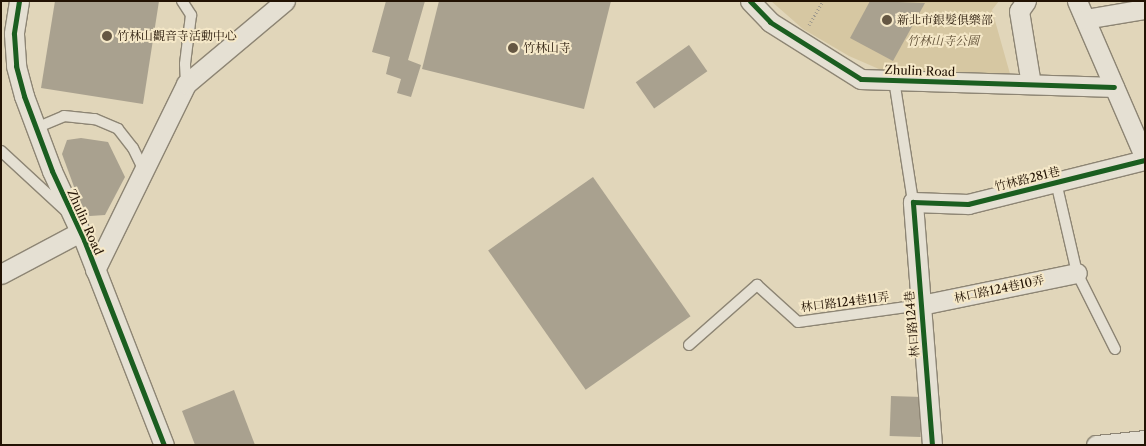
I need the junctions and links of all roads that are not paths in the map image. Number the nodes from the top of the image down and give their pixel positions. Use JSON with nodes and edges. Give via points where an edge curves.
{"nodes":[{"id":1,"x":19,"y":1,"type":"edge"},
{"id":2,"x":182,"y":1,"type":"edge"},
{"id":3,"x":285,"y":1,"type":"edge"},
{"id":4,"x":750,"y":1,"type":"edge"},
{"id":5,"x":1026,"y":1,"type":"edge"},
{"id":6,"x":1077,"y":1,"type":"edge"},
{"id":7,"x":1145,"y":9,"type":"edge"},
{"id":8,"x":1085,"y":19,"type":"junction"},
{"id":9,"x":894,"y":80,"type":"junction"},
{"id":10,"x":186,"y":84,"type":"junction"},
{"id":11,"x":1032,"y":84,"type":"junction"},
{"id":12,"x":1114,"y":87,"type":"junction"},
{"id":13,"x":36,"y":128,"type":"junction"},
{"id":14,"x":1140,"y":133,"type":"edge"},
{"id":15,"x":1,"y":151,"type":"edge"},
{"id":16,"x":1145,"y":159,"type":"edge"},
{"id":17,"x":144,"y":172,"type":"junction"},
{"id":18,"x":1056,"y":182,"type":"junction"},
{"id":19,"x":913,"y":202,"type":"junction"},
{"id":20,"x":77,"y":225,"type":"junction"},
{"id":21,"x":95,"y":270,"type":"junction"},
{"id":22,"x":1077,"y":273,"type":"junction"},
{"id":23,"x":1,"y":274,"type":"edge"},
{"id":24,"x":921,"y":305,"type":"junction"},
{"id":25,"x":689,"y":346,"type":"dead end"},
{"id":26,"x":1115,"y":349,"type":"dead end"},
{"id":27,"x":1145,"y":440,"type":"edge"},
{"id":28,"x":164,"y":445,"type":"edge"},
{"id":29,"x":932,"y":445,"type":"edge"},
{"id":30,"x":1096,"y":445,"type":"edge"}],
"edges":[{"from":1,"to":13,"type":"street","name":"Zhulin Road","via":[[14,34],[16,66]]},
{"from":2,"to":10,"type":"lane","via":[[191,15]]},
{"from":3,"to":10,"type":"street","name":"Zhulin Road"},
{"from":4,"to":9,"type":"street","name":"Zhulin Road","via":[[770,22],[860,78]]},
{"from":5,"to":11,"type":"street","via":[[1019,10]]},
{"from":6,"to":8,"type":"street"},
{"from":7,"to":8,"type":"street"},
{"from":8,"to":12,"type":"street"},
{"from":9,"to":11,"type":"street","name":"Zhulin Road"},
{"from":9,"to":19,"type":"lane"},
{"from":10,"to":17,"type":"street","name":"Zhulin Road"},
{"from":11,"to":12,"type":"street","name":"Zhulin Road"},
{"from":12,"to":14,"type":"street"},
{"from":13,"to":17,"type":"lane","via":[[64,116],[95,119],[118,129],[133,148]]},
{"from":13,"to":20,"type":"street","name":"Zhulin Road"},
{"from":14,"to":16,"type":"street"},
{"from":15,"to":20,"type":"lane"},
{"from":16,"to":18,"type":"street","name":"竹林路281巷"},
{"from":17,"to":21,"type":"street","name":"Zhulin Road"},
{"from":18,"to":19,"type":"street","name":"竹林路281巷","via":[[968,204]]},
{"from":18,"to":22,"type":"lane"},
{"from":19,"to":24,"type":"street","name":"林口路124巷"},
{"from":20,"to":21,"type":"street","name":"Zhulin Road"},
{"from":20,"to":23,"type":"street"},
{"from":21,"to":28,"type":"street","name":"Zhulin Road"},
{"from":22,"to":24,"type":"street","name":"林口路124巷10弄"},
{"from":22,"to":26,"type":"lane"},
{"from":24,"to":25,"type":"lane","name":"林口路124巷11弄","via":[[798,322],[757,285]]},
{"from":24,"to":29,"type":"street","name":"林口路124巷"},
{"from":27,"to":30,"type":"street"}]}
